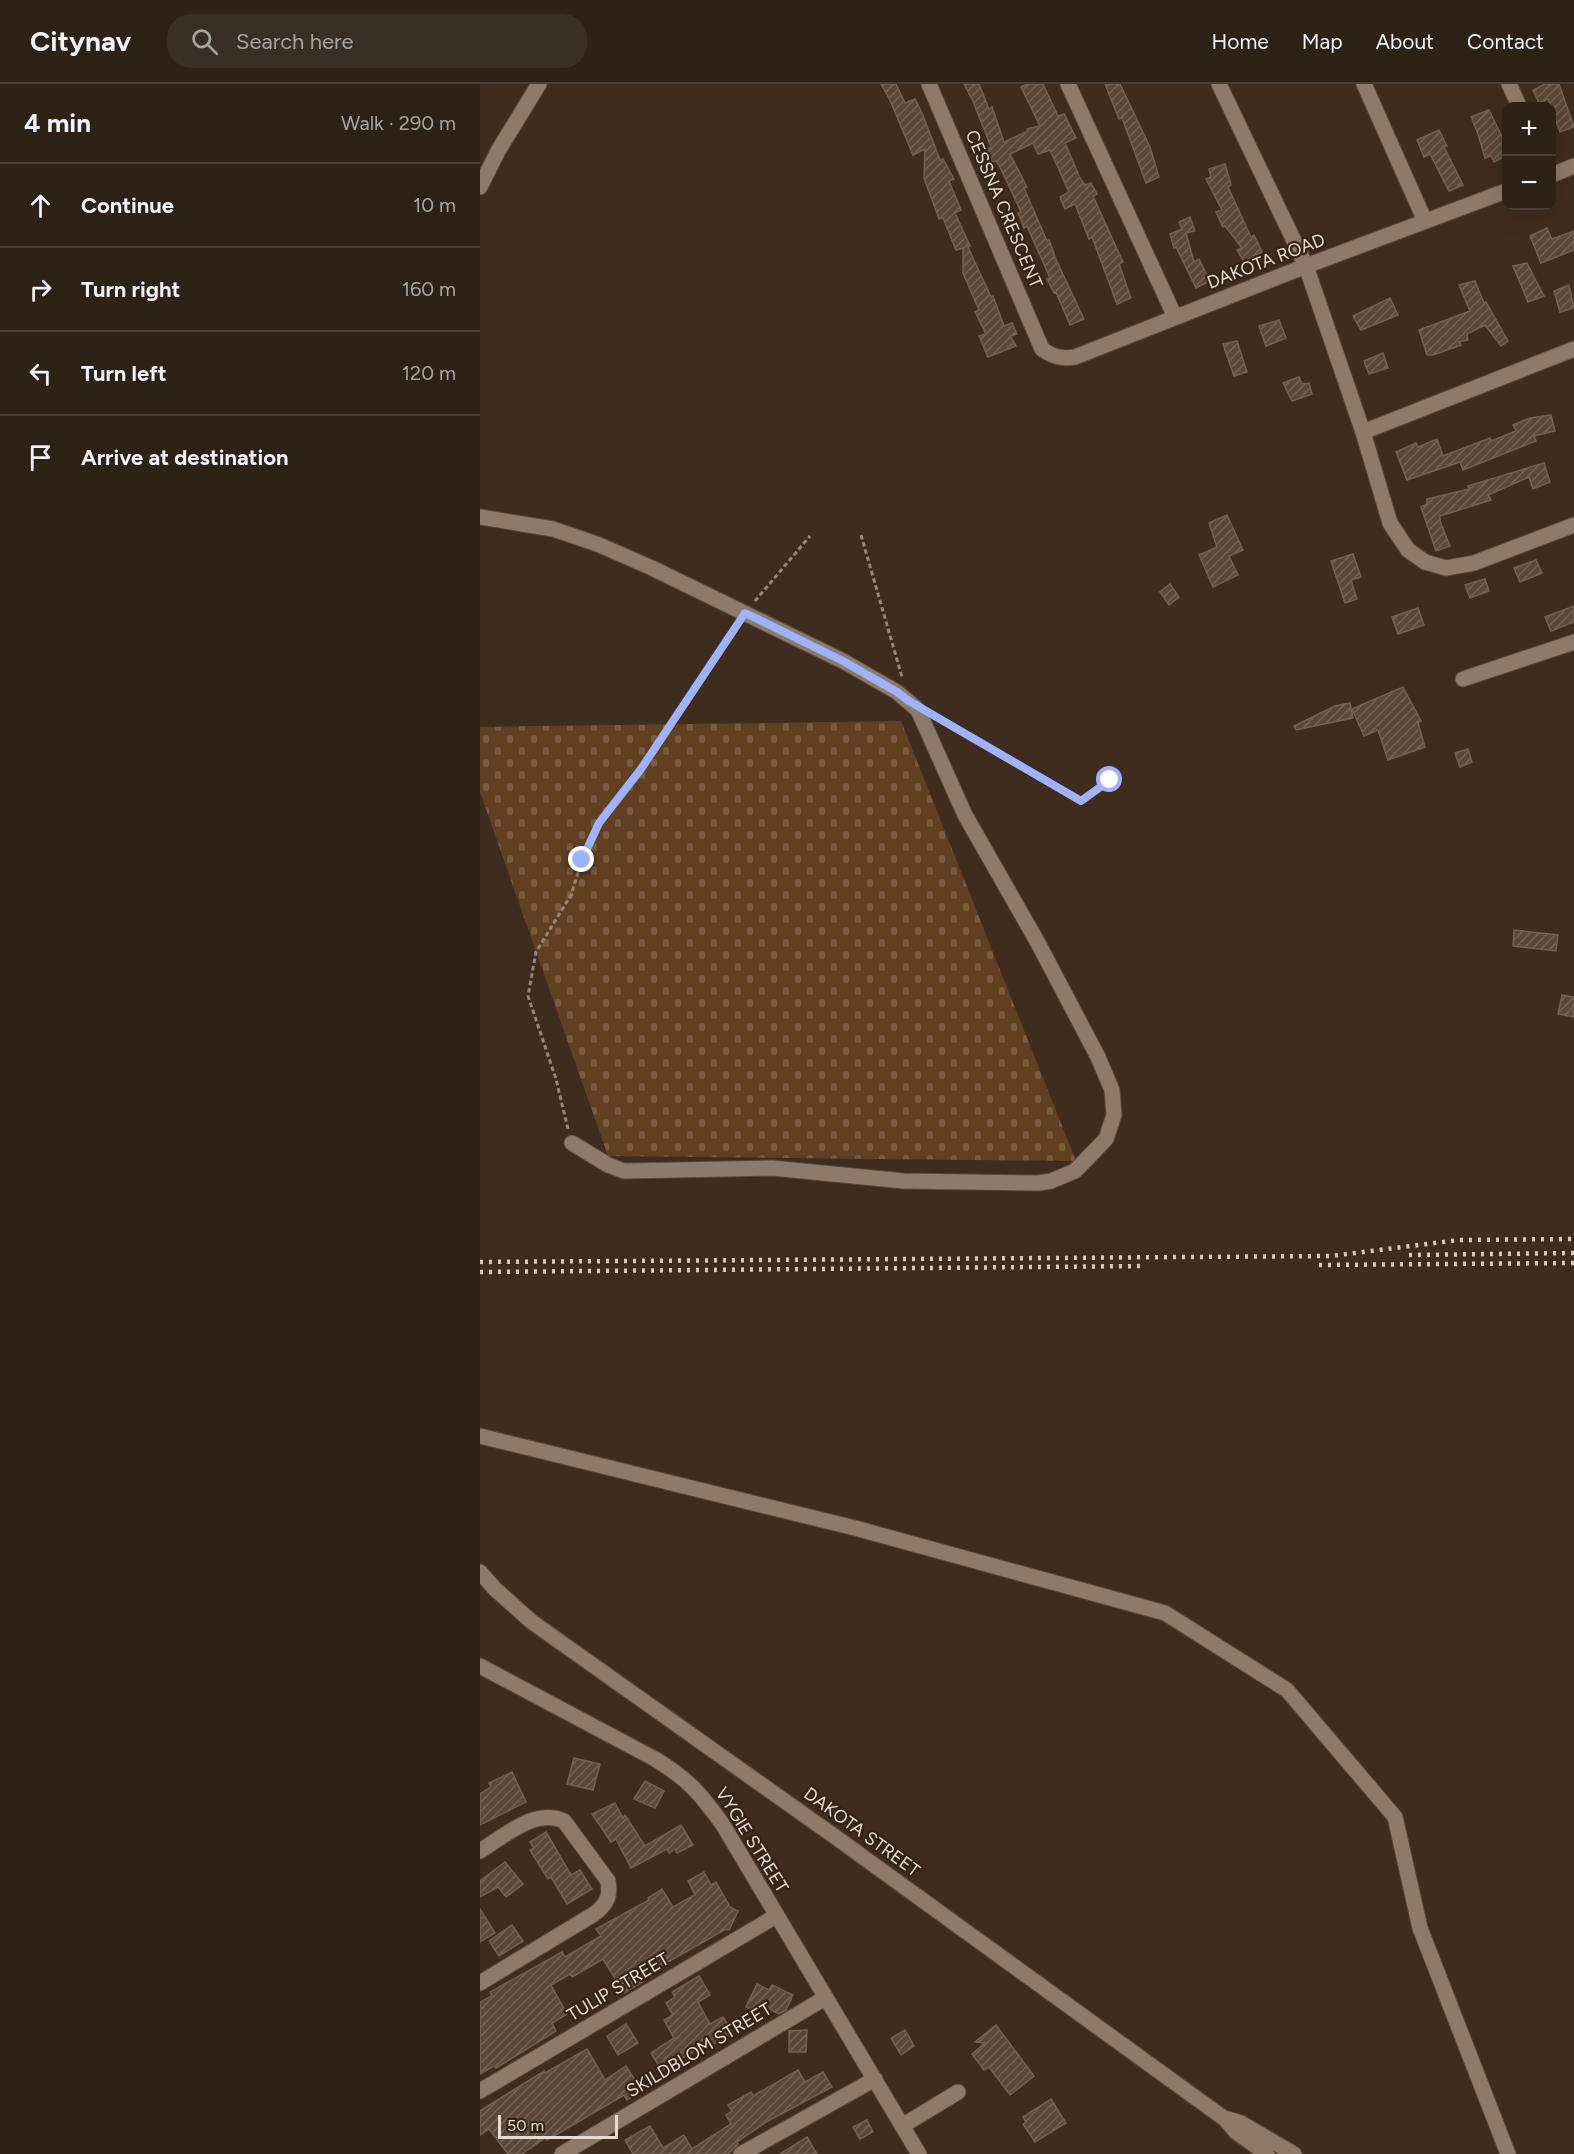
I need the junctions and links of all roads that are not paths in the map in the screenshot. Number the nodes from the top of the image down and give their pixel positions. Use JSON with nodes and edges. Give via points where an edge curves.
{"nodes":[{"id":1,"x":539,"y":84,"type":"edge"},
{"id":2,"x":929,"y":84,"type":"edge"},
{"id":3,"x":1068,"y":84,"type":"edge"},
{"id":4,"x":1219,"y":84,"type":"edge"},
{"id":5,"x":1364,"y":84,"type":"edge"},
{"id":6,"x":1509,"y":84,"type":"edge"},
{"id":7,"x":1517,"y":102,"type":"edge"},
{"id":8,"x":1574,"y":166,"type":"edge"},
{"id":9,"x":1556,"y":172,"type":"edge"},
{"id":10,"x":480,"y":187,"type":"edge"},
{"id":11,"x":1502,"y":192,"type":"edge"},
{"id":12,"x":1425,"y":221,"type":"junction"},
{"id":13,"x":1306,"y":266,"type":"junction"},
{"id":14,"x":1175,"y":317,"type":"junction"},
{"id":15,"x":1042,"y":349,"type":"joint"},
{"id":16,"x":1574,"y":349,"type":"edge"},
{"id":17,"x":1363,"y":432,"type":"junction"},
{"id":18,"x":480,"y":517,"type":"edge"},
{"id":19,"x":1574,"y":525,"type":"edge"},
{"id":20,"x":1574,"y":642,"type":"edge"},
{"id":21,"x":1463,"y":679,"type":"dead end"},
{"id":22,"x":572,"y":1143,"type":"road end"},
{"id":23,"x":480,"y":1436,"type":"edge"},
{"id":24,"x":480,"y":1572,"type":"edge"},
{"id":25,"x":480,"y":1666,"type":"edge"},
{"id":26,"x":480,"y":1851,"type":"edge"},
{"id":27,"x":776,"y":1916,"type":"junction"},
{"id":28,"x":480,"y":1983,"type":"edge"},
{"id":29,"x":825,"y":1998,"type":"junction"},
{"id":30,"x":875,"y":2079,"type":"junction"},
{"id":31,"x":480,"y":2091,"type":"edge"},
{"id":32,"x":958,"y":2092,"type":"dead end"},
{"id":33,"x":1226,"y":2119,"type":"junction"},
{"id":34,"x":902,"y":2126,"type":"junction"},
{"id":35,"x":562,"y":2154,"type":"edge"},
{"id":36,"x":741,"y":2154,"type":"edge"},
{"id":37,"x":919,"y":2154,"type":"edge"},
{"id":38,"x":1267,"y":2154,"type":"edge"},
{"id":39,"x":1294,"y":2154,"type":"edge"},
{"id":40,"x":1508,"y":2154,"type":"edge"}],
"edges":[{"from":1,"to":10,"type":"street"},
{"from":2,"to":15,"type":"street","name":"CESSNA CRESCENT"},
{"from":3,"to":14,"type":"street"},
{"from":4,"to":13,"type":"street"},
{"from":5,"to":12,"type":"street"},
{"from":6,"to":7,"type":"street"},
{"from":8,"to":9,"type":"street"},
{"from":11,"to":12,"type":"street","name":"DAKOTA ROAD"},
{"from":12,"to":13,"type":"street","name":"DAKOTA ROAD"},
{"from":13,"to":14,"type":"street","name":"DAKOTA ROAD"},
{"from":13,"to":17,"type":"street"},
{"from":14,"to":15,"type":"street","name":"DAKOTA ROAD","via":[[1075,357],[1055,357]]},
{"from":16,"to":17,"type":"street"},
{"from":17,"to":19,"type":"street","via":[[1390,523],[1408,550],[1425,562],[1446,568],[1474,563]]},
{"from":18,"to":22,"type":"street","via":[[553,529],[597,544],[843,661],[909,701],[924,721],[965,815],[1038,943],[1098,1057],[1114,1096],[1114,1115],[1106,1139],[1065,1176],[1039,1183],[904,1180],[772,1168],[624,1170]]},
{"from":20,"to":21,"type":"street"},
{"from":23,"to":40,"type":"street","via":[[855,1528],[1165,1613],[1287,1690],[1395,1817],[1420,1928]]},
{"from":24,"to":33,"type":"street","name":"DAKOTA STREET","via":[[532,1623]]},
{"from":25,"to":27,"type":"street","name":"VYGIE STREET","via":[[655,1759],[690,1782],[723,1825]]},
{"from":26,"to":28,"type":"street","via":[[536,1819],[557,1817],[608,1881],[610,1892],[603,1907],[594,1914]]},
{"from":27,"to":29,"type":"street","name":"VYGIE STREET"},
{"from":27,"to":31,"type":"street","name":"TULIP STREET"},
{"from":29,"to":30,"type":"street","name":"VYGIE STREET"},
{"from":29,"to":35,"type":"street","name":"SKILDBLOM STREET"},
{"from":30,"to":34,"type":"street","name":"VYGIE STREET"},
{"from":30,"to":36,"type":"street"},
{"from":32,"to":34,"type":"street"},
{"from":33,"to":38,"type":"street","name":"DAKOTA STREET","via":[[1236,2132]]},
{"from":33,"to":39,"type":"street","name":"DAKOTA STREET","via":[[1241,2123]]},
{"from":34,"to":37,"type":"street","name":"VYGIE STREET"}]}
